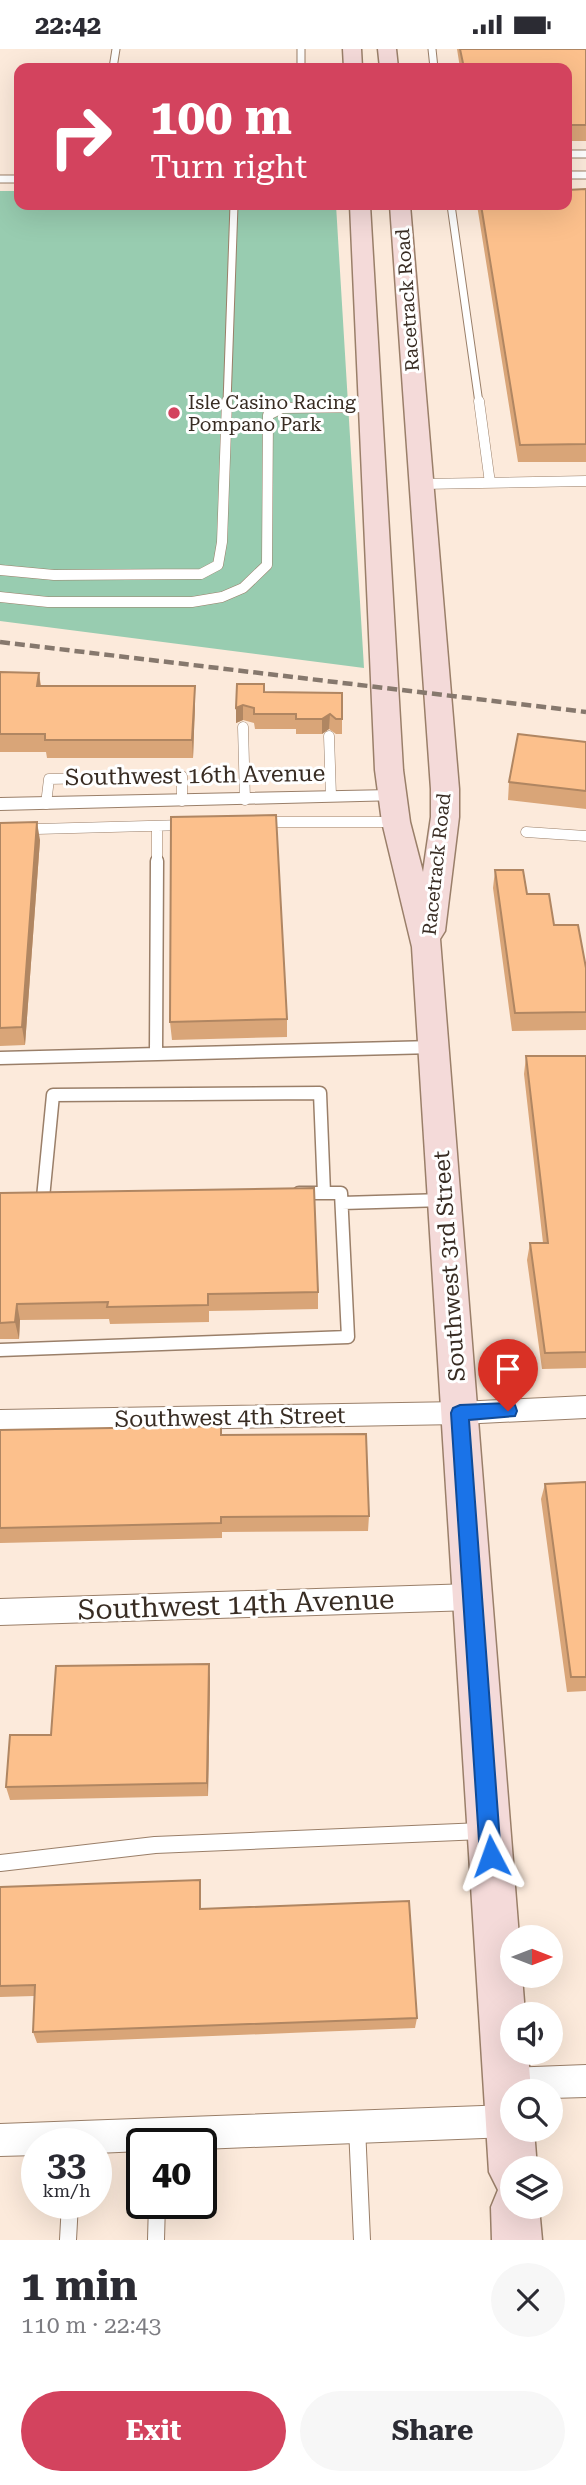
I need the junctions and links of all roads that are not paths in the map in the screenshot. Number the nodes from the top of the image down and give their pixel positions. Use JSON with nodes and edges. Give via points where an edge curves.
{"nodes":[{"id":1,"x":234,"y":210,"type":"edge"},
{"id":2,"x":360,"y":210,"type":"edge"},
{"id":3,"x":400,"y":210,"type":"edge"},
{"id":4,"x":452,"y":210,"type":"edge"},
{"id":5,"x":370,"y":407,"type":"junction"},
{"id":6,"x":419,"y":449,"type":"junction"},
{"id":7,"x":586,"y":481,"type":"edge"},
{"id":8,"x":489,"y":483,"type":"junction"},
{"id":9,"x":422,"y":484,"type":"junction"},
{"id":10,"x":0,"y":569,"type":"edge"},
{"id":11,"x":0,"y":597,"type":"edge"},
{"id":12,"x":243,"y":727,"type":"dead end"},
{"id":13,"x":329,"y":736,"type":"dead end"},
{"id":14,"x":331,"y":796,"type":"junction"},
{"id":15,"x":392,"y":796,"type":"junction"},
{"id":16,"x":245,"y":800,"type":"junction"},
{"id":17,"x":0,"y":804,"type":"edge"},
{"id":18,"x":396,"y":822,"type":"junction"},
{"id":19,"x":248,"y":823,"type":"edge"},
{"id":20,"x":196,"y":825,"type":"edge"},
{"id":21,"x":157,"y":826,"type":"junction"},
{"id":22,"x":0,"y":830,"type":"edge"},
{"id":23,"x":526,"y":832,"type":"dead end"},
{"id":24,"x":586,"y":836,"type":"edge"},
{"id":25,"x":428,"y":947,"type":"junction"},
{"id":26,"x":434,"y":1047,"type":"junction"},
{"id":27,"x":156,"y":1053,"type":"junction"},
{"id":28,"x":0,"y":1058,"type":"edge"},
{"id":29,"x":324,"y":1193,"type":"junction"},
{"id":30,"x":284,"y":1194,"type":"edge"},
{"id":31,"x":44,"y":1198,"type":"edge"},
{"id":32,"x":445,"y":1200,"type":"junction"},
{"id":33,"x":342,"y":1203,"type":"junction"},
{"id":34,"x":0,"y":1350,"type":"edge"},
{"id":35,"x":586,"y":1407,"type":"edge"},
{"id":36,"x":460,"y":1413,"type":"junction"},
{"id":37,"x":0,"y":1421,"type":"edge"},
{"id":38,"x":472,"y":1597,"type":"junction"},
{"id":39,"x":0,"y":1612,"type":"edge"},
{"id":40,"x":489,"y":1831,"type":"junction"},
{"id":41,"x":0,"y":1863,"type":"edge"},
{"id":42,"x":506,"y":2079,"type":"edge"},
{"id":43,"x":586,"y":2081,"type":"edge"},
{"id":44,"x":563,"y":2087,"type":"edge"},
{"id":45,"x":500,"y":2104,"type":"edge"},
{"id":46,"x":357,"y":2126,"type":"junction"},
{"id":47,"x":217,"y":2135,"type":"edge"},
{"id":48,"x":0,"y":2140,"type":"edge"},
{"id":49,"x":21,"y":2140,"type":"edge"},
{"id":50,"x":69,"y":2219,"type":"edge"},
{"id":51,"x":156,"y":2219,"type":"edge"},
{"id":52,"x":516,"y":2219,"type":"edge"},
{"id":53,"x":68,"y":2240,"type":"edge"},
{"id":54,"x":156,"y":2240,"type":"edge"},
{"id":55,"x":362,"y":2240,"type":"edge"},
{"id":56,"x":517,"y":2240,"type":"edge"}],
"edges":[{"from":1,"to":10,"type":"lane","via":[[218,565],[201,574],[54,575]]},
{"from":2,"to":5,"type":"street","name":"Racetrack Road"},
{"from":3,"to":6,"type":"street","name":"Racetrack Road"},
{"from":4,"to":8,"type":"lane"},
{"from":5,"to":6,"type":"street","via":[[393,419]]},
{"from":5,"to":11,"type":"lane","via":[[282,408],[268,415],[267,565],[243,588],[192,602],[48,603]]},
{"from":5,"to":15,"type":"street","name":"Racetrack Road"},
{"from":6,"to":9,"type":"street","name":"Racetrack Road"},
{"from":7,"to":8,"type":"lane"},
{"from":8,"to":9,"type":"lane"},
{"from":9,"to":25,"type":"street","name":"Racetrack Road","via":[[445,789]]},
{"from":12,"to":16,"type":"lane"},
{"from":13,"to":14,"type":"lane"},
{"from":14,"to":15,"type":"street","name":"Southwest 16th Avenue"},
{"from":14,"to":16,"type":"street","name":"Southwest 16th Avenue"},
{"from":15,"to":18,"type":"street","name":"Racetrack Road"},
{"from":16,"to":17,"type":"street","name":"Southwest 16th Avenue"},
{"from":18,"to":19,"type":"lane"},
{"from":18,"to":25,"type":"street","name":"Racetrack Road"},
{"from":20,"to":21,"type":"lane"},
{"from":21,"to":22,"type":"lane"},
{"from":21,"to":27,"type":"lane"},
{"from":23,"to":24,"type":"lane"},
{"from":25,"to":26,"type":"street","name":"Southwest 3rd Street"},
{"from":26,"to":27,"type":"lane"},
{"from":26,"to":32,"type":"street","name":"Southwest 3rd Street"},
{"from":27,"to":28,"type":"lane"},
{"from":29,"to":30,"type":"lane"},
{"from":29,"to":31,"type":"lane","via":[[320,1093],[53,1095]]},
{"from":29,"to":33,"type":"lane","via":[[341,1193]]},
{"from":32,"to":33,"type":"lane"},
{"from":32,"to":36,"type":"street","name":"Southwest 3rd Street"},
{"from":33,"to":34,"type":"lane","via":[[348,1337]]},
{"from":35,"to":36,"type":"street"},
{"from":36,"to":37,"type":"street","name":"Southwest 4th Street"},
{"from":36,"to":38,"type":"street","name":"Southwest 3rd Street"},
{"from":38,"to":39,"type":"street","name":"Southwest 14th Avenue"},
{"from":38,"to":40,"type":"street","name":"Southwest 3rd Street"},
{"from":40,"to":41,"type":"lane","via":[[155,1845]]},
{"from":40,"to":42,"type":"street","name":"Southwest 3rd Street"},
{"from":43,"to":44,"type":"street"},
{"from":45,"to":46,"type":"street"},
{"from":46,"to":47,"type":"street"},
{"from":46,"to":55,"type":"lane"},
{"from":48,"to":49,"type":"street"},
{"from":50,"to":53,"type":"lane"},
{"from":51,"to":54,"type":"lane"},
{"from":52,"to":56,"type":"street"}]}
